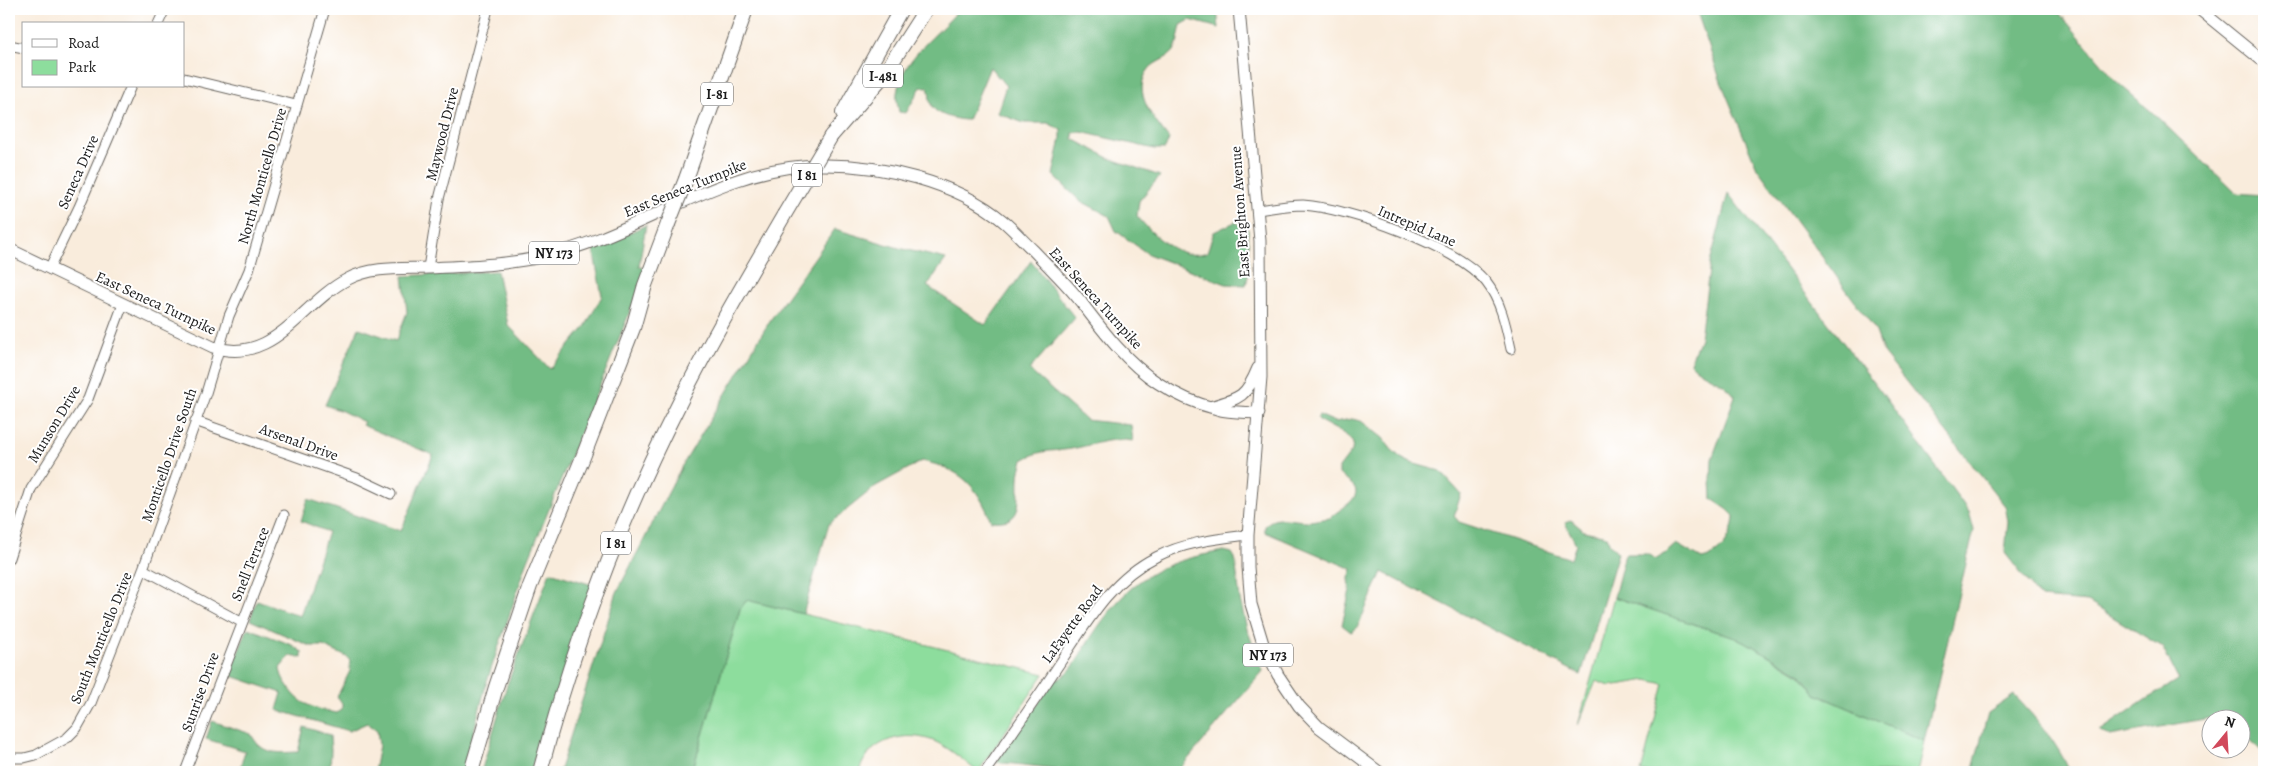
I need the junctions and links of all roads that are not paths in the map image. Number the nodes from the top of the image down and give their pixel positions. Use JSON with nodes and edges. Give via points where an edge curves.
{"nodes":[{"id":1,"x":165,"y":9,"type":"edge"},
{"id":2,"x":325,"y":9,"type":"edge"},
{"id":3,"x":488,"y":9,"type":"edge"},
{"id":4,"x":746,"y":9,"type":"edge"},
{"id":5,"x":901,"y":9,"type":"edge"},
{"id":6,"x":926,"y":9,"type":"edge"},
{"id":7,"x":1239,"y":9,"type":"edge"},
{"id":8,"x":2199,"y":9,"type":"edge"},
{"id":9,"x":159,"y":22,"type":"edge"},
{"id":10,"x":9,"y":45,"type":"edge"},
{"id":11,"x":22,"y":48,"type":"edge"},
{"id":12,"x":2264,"y":62,"type":"edge"},
{"id":13,"x":185,"y":78,"type":"edge"},
{"id":14,"x":130,"y":88,"type":"edge"},
{"id":15,"x":296,"y":105,"type":"junction"},
{"id":16,"x":831,"y":136,"type":"junction"},
{"id":17,"x":1258,"y":210,"type":"junction"},
{"id":18,"x":9,"y":249,"type":"edge"},
{"id":19,"x":428,"y":268,"type":"junction"},
{"id":20,"x":49,"y":269,"type":"junction"},
{"id":21,"x":123,"y":304,"type":"junction"},
{"id":22,"x":219,"y":349,"type":"junction"},
{"id":23,"x":1511,"y":349,"type":"dead end"},
{"id":24,"x":1261,"y":361,"type":"junction"},
{"id":25,"x":1210,"y":407,"type":"junction"},
{"id":26,"x":1259,"y":413,"type":"junction"},
{"id":27,"x":195,"y":421,"type":"junction"},
{"id":28,"x":391,"y":494,"type":"dead end"},
{"id":29,"x":284,"y":516,"type":"dead end"},
{"id":30,"x":1248,"y":535,"type":"junction"},
{"id":31,"x":9,"y":558,"type":"edge"},
{"id":32,"x":144,"y":569,"type":"junction"},
{"id":33,"x":241,"y":622,"type":"junction"},
{"id":34,"x":9,"y":758,"type":"edge"},
{"id":35,"x":185,"y":772,"type":"edge"},
{"id":36,"x":471,"y":772,"type":"edge"},
{"id":37,"x":540,"y":772,"type":"edge"},
{"id":38,"x":985,"y":772,"type":"edge"},
{"id":39,"x":1379,"y":772,"type":"edge"}],
"edges":[{"from":1,"to":9,"type":"street"},
{"from":2,"to":15,"type":"street","name":"North Monticello Drive"},
{"from":3,"to":19,"type":"street","name":"Maywood Drive","via":[[439,199]]},
{"from":4,"to":36,"type":"highway","number":"I-81","bridge":true,"via":[[645,285],[633,328],[530,586]]},
{"from":5,"to":16,"type":"highway","number":"I 81"},
{"from":6,"to":16,"type":"highway","number":"I-481","via":[[883,76]]},
{"from":7,"to":17,"type":"main road","name":"East Brighton Avenue"},
{"from":8,"to":12,"type":"main road"},
{"from":10,"to":11,"type":"street"},
{"from":13,"to":15,"type":"street"},
{"from":14,"to":20,"type":"street","name":"Seneca Drive"},
{"from":15,"to":22,"type":"street","name":"North Monticello Drive","via":[[261,235]]},
{"from":16,"to":37,"type":"highway","number":"I 81","bridge":true,"via":[[719,326],[679,403],[612,552]]},
{"from":17,"to":23,"type":"street","name":"Intrepid Lane","via":[[1303,205],[1329,209],[1374,222],[1453,255],[1478,272],[1495,295]]},
{"from":17,"to":24,"type":"main road","name":"East Brighton Avenue"},
{"from":18,"to":20,"type":"main road","name":"East Seneca Turnpike","number":"NY 173"},
{"from":19,"to":22,"type":"main road","name":"East Seneca Turnpike","number":"NY 173","via":[[394,268],[351,277],[332,288],[278,336],[258,348],[232,352]]},
{"from":19,"to":25,"type":"main road","name":"East Seneca Turnpike","number":"NY 173","via":[[496,264],[542,257],[622,230],[756,174],[817,165],[860,166],[934,184],[976,201],[1004,221],[1048,266],[1127,357],[1157,383]]},
{"from":20,"to":21,"type":"main road","name":"East Seneca Turnpike","number":"NY 173"},
{"from":21,"to":22,"type":"main road","name":"East Seneca Turnpike","number":"NY 173"},
{"from":21,"to":31,"type":"street","name":"Munson Drive","via":[[88,399],[31,489]]},
{"from":22,"to":27,"type":"street","name":"Monticello Drive South"},
{"from":24,"to":25,"type":"main road","via":[[1250,387],[1242,395]]},
{"from":24,"to":26,"type":"main road","name":"East Brighton Avenue"},
{"from":25,"to":26,"type":"main road","name":"East Seneca Turnpike","number":"NY 173","via":[[1230,412]]},
{"from":26,"to":30,"type":"main road","number":"NY 173"},
{"from":27,"to":28,"type":"street","name":"Arsenal Drive","via":[[357,478]]},
{"from":27,"to":32,"type":"street","name":"Monticello Drive South"},
{"from":29,"to":33,"type":"street","name":"Snell Terrace"},
{"from":30,"to":38,"type":"street","name":"LaFayette Road","via":[[1195,542],[1155,557],[1128,574],[1101,602]]},
{"from":30,"to":39,"type":"main road","number":"NY 173","via":[[1251,604],[1264,647],[1278,675],[1299,706],[1319,727]]},
{"from":32,"to":33,"type":"street"},
{"from":32,"to":34,"type":"street","name":"South Monticello Drive","via":[[91,703],[77,728],[67,738],[36,756]]},
{"from":33,"to":35,"type":"street","name":"Sunrise Drive"}]}
